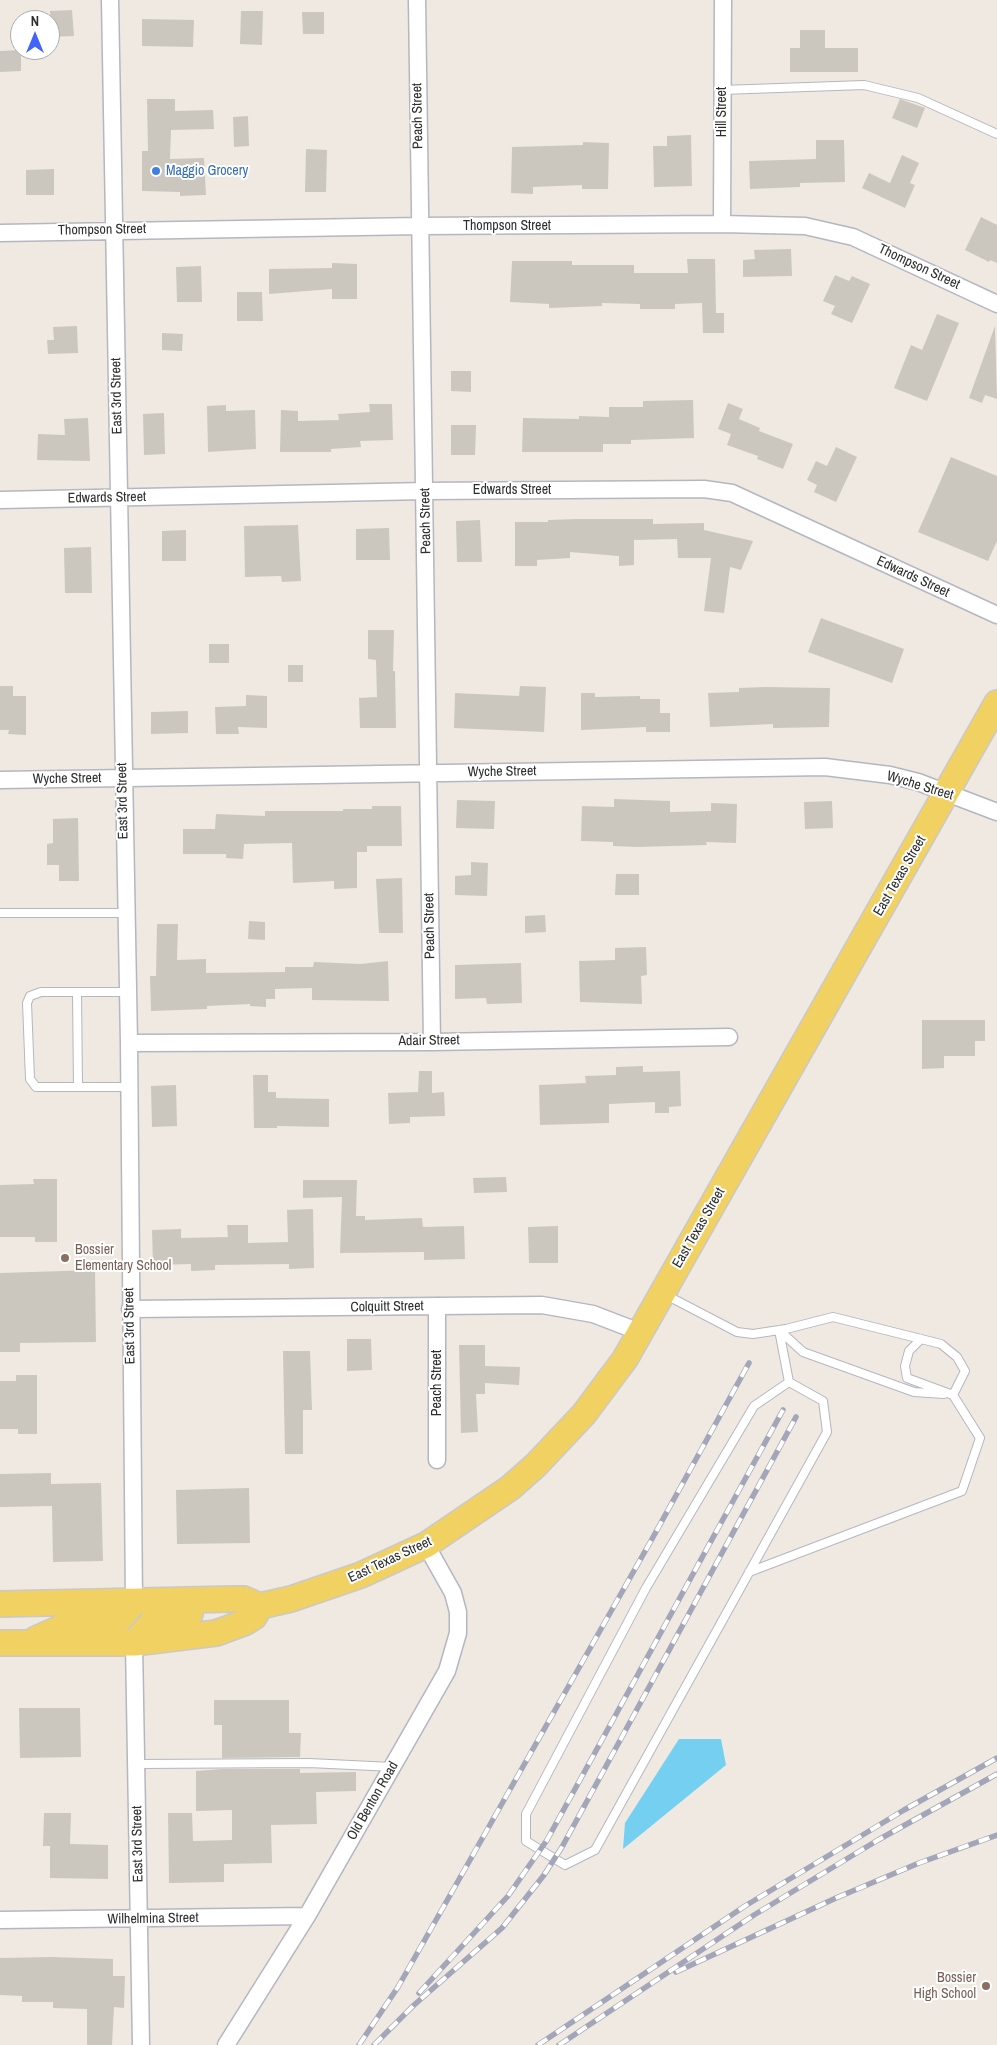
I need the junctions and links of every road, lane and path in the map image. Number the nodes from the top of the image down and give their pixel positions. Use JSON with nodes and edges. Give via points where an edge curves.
{"nodes":[{"id":1,"x":110,"y":0,"type":"edge"},
{"id":2,"x":417,"y":0,"type":"edge"},
{"id":3,"x":723,"y":0,"type":"edge"},
{"id":4,"x":722,"y":90,"type":"junction"},
{"id":5,"x":997,"y":134,"type":"edge"},
{"id":6,"x":722,"y":224,"type":"junction"},
{"id":7,"x":420,"y":226,"type":"junction"},
{"id":8,"x":114,"y":230,"type":"junction"},
{"id":9,"x":0,"y":233,"type":"edge"},
{"id":10,"x":997,"y":304,"type":"edge"},
{"id":11,"x":425,"y":491,"type":"junction"},
{"id":12,"x":118,"y":497,"type":"junction"},
{"id":13,"x":0,"y":500,"type":"edge"},
{"id":14,"x":997,"y":615,"type":"edge"},
{"id":15,"x":997,"y":703,"type":"edge"},
{"id":16,"x":428,"y":773,"type":"junction"},
{"id":17,"x":122,"y":778,"type":"junction"},
{"id":18,"x":0,"y":780,"type":"edge"},
{"id":19,"x":947,"y":793,"type":"junction"},
{"id":20,"x":997,"y":812,"type":"edge"},
{"id":21,"x":0,"y":913,"type":"edge"},
{"id":22,"x":126,"y":914,"type":"junction"},
{"id":23,"x":77,"y":992,"type":"junction"},
{"id":24,"x":127,"y":992,"type":"junction"},
{"id":25,"x":729,"y":1036,"type":"dead end"},
{"id":26,"x":432,"y":1042,"type":"junction"},
{"id":27,"x":129,"y":1043,"type":"junction"},
{"id":28,"x":78,"y":1087,"type":"junction"},
{"id":29,"x":129,"y":1087,"type":"junction"},
{"id":30,"x":662,"y":1293,"type":"junction"},
{"id":31,"x":436,"y":1306,"type":"junction"},
{"id":32,"x":130,"y":1309,"type":"junction"},
{"id":33,"x":779,"y":1330,"type":"junction"},
{"id":34,"x":640,"y":1332,"type":"junction"},
{"id":35,"x":920,"y":1339,"type":"junction"},
{"id":36,"x":789,"y":1382,"type":"junction"},
{"id":37,"x":953,"y":1395,"type":"junction"},
{"id":38,"x":436,"y":1460,"type":"dead end"},
{"id":39,"x":426,"y":1545,"type":"junction"},
{"id":40,"x":749,"y":1572,"type":"junction"},
{"id":41,"x":221,"y":1599,"type":"junction"},
{"id":42,"x":134,"y":1602,"type":"junction"},
{"id":43,"x":0,"y":1604,"type":"edge"},
{"id":44,"x":260,"y":1606,"type":"junction"},
{"id":45,"x":134,"y":1643,"type":"junction"},
{"id":46,"x":10,"y":1644,"type":"edge"},
{"id":47,"x":138,"y":1764,"type":"junction"},
{"id":48,"x":393,"y":1767,"type":"junction"},
{"id":49,"x":307,"y":1916,"type":"junction"},
{"id":50,"x":139,"y":1919,"type":"junction"},
{"id":51,"x":0,"y":1920,"type":"edge"},
{"id":52,"x":141,"y":2045,"type":"edge"},
{"id":53,"x":226,"y":2045,"type":"edge"}],
"edges":[{"from":1,"to":8,"type":"street","name":"East 3rd Street"},
{"from":2,"to":7,"type":"street","name":"Peach Street"},
{"from":3,"to":4,"type":"street","name":"Hill Street"},
{"from":4,"to":5,"type":"lane","via":[[864,85],[918,98]]},
{"from":4,"to":6,"type":"street","name":"Hill Street"},
{"from":6,"to":7,"type":"street","name":"Thompson Street"},
{"from":6,"to":10,"type":"street","name":"Thompson Street","via":[[805,226],[853,237]]},
{"from":7,"to":8,"type":"street","name":"Thompson Street"},
{"from":7,"to":11,"type":"street","name":"Peach Street"},
{"from":8,"to":9,"type":"street","name":"Thompson Street"},
{"from":8,"to":12,"type":"street","name":"East 3rd Street"},
{"from":11,"to":12,"type":"street","name":"Edwards Street"},
{"from":11,"to":14,"type":"street","name":"Edwards Street","via":[[704,489],[732,493]]},
{"from":11,"to":16,"type":"street","name":"Peach Street"},
{"from":12,"to":13,"type":"street","name":"Edwards Street"},
{"from":12,"to":17,"type":"street","name":"East 3rd Street"},
{"from":15,"to":19,"type":"main road","name":"East Texas Street"},
{"from":16,"to":17,"type":"street","name":"Wyche Street"},
{"from":16,"to":19,"type":"street","name":"Wyche Street","via":[[825,767],[890,775]]},
{"from":16,"to":26,"type":"street","name":"Peach Street"},
{"from":17,"to":18,"type":"street","name":"Wyche Street"},
{"from":17,"to":22,"type":"street","name":"East 3rd Street"},
{"from":19,"to":20,"type":"street","name":"Wyche Street"},
{"from":19,"to":30,"type":"main road","name":"East Texas Street"},
{"from":21,"to":22,"type":"lane"},
{"from":22,"to":24,"type":"street","name":"East 3rd Street"},
{"from":23,"to":24,"type":"lane"},
{"from":23,"to":28,"type":"lane"},
{"from":23,"to":28,"type":"lane","via":[[34,993],[27,1003],[32,1083],[41,1088]]},
{"from":24,"to":27,"type":"street","name":"East 3rd Street"},
{"from":25,"to":26,"type":"street","name":"Adair Street"},
{"from":26,"to":27,"type":"street","name":"Adair Street"},
{"from":27,"to":29,"type":"street","name":"East 3rd Street"},
{"from":28,"to":29,"type":"lane"},
{"from":29,"to":32,"type":"street","name":"East 3rd Street"},
{"from":30,"to":33,"type":"lane","via":[[738,1332],[753,1334]]},
{"from":30,"to":34,"type":"main road","name":"East Texas Street"},
{"from":31,"to":32,"type":"street","name":"Colquitt Street"},
{"from":31,"to":34,"type":"street","name":"Colquitt Street","via":[[542,1305],[593,1314]]},
{"from":31,"to":38,"type":"street","name":"Peach Street"},
{"from":32,"to":42,"type":"street","name":"East 3rd Street"},
{"from":33,"to":35,"type":"lane","via":[[833,1317]]},
{"from":33,"to":36,"type":"lane"},
{"from":33,"to":37,"type":"lane","via":[[803,1352],[914,1392]]},
{"from":34,"to":39,"type":"main road","name":"East Texas Street","via":[[606,1387],[536,1465],[510,1488]]},
{"from":35,"to":37,"type":"lane","via":[[941,1344],[958,1357],[965,1371]]},
{"from":35,"to":37,"type":"lane","via":[[909,1351],[905,1366],[907,1378]]},
{"from":36,"to":40,"type":"lane","via":[[823,1402],[827,1432]]},
{"from":36,"to":40,"type":"lane","via":[[754,1406],[646,1588],[526,1814],[526,1841],[565,1865],[595,1850]]},
{"from":37,"to":40,"type":"lane","via":[[980,1438],[962,1491]]},
{"from":39,"to":44,"type":"main road","name":"East Texas Street","via":[[388,1565],[328,1588]]},
{"from":39,"to":48,"type":"street","name":"Old Benton Road","via":[[453,1593],[458,1612],[458,1633],[447,1671]]},
{"from":41,"to":42,"type":"main road"},
{"from":41,"to":44,"type":"main road","via":[[244,1599]]},
{"from":41,"to":45,"type":"main road","via":[[210,1612],[157,1617]]},
{"from":42,"to":43,"type":"main road"},
{"from":42,"to":46,"type":"main road","via":[[119,1620],[72,1623]]},
{"from":44,"to":45,"type":"main road","via":[[254,1617],[234,1628]]},
{"from":45,"to":46,"type":"main road"},
{"from":45,"to":47,"type":"street","name":"East 3rd Street"},
{"from":47,"to":48,"type":"lane","via":[[309,1762]]},
{"from":47,"to":50,"type":"street","name":"East 3rd Street"},
{"from":48,"to":49,"type":"street","name":"Old Benton Road"},
{"from":49,"to":50,"type":"street","name":"Wilhelmina Street"},
{"from":49,"to":53,"type":"street","name":"Old Benton Road"},
{"from":50,"to":51,"type":"street","name":"Wilhelmina Street"},
{"from":50,"to":52,"type":"street","name":"East 3rd Street"}]}
